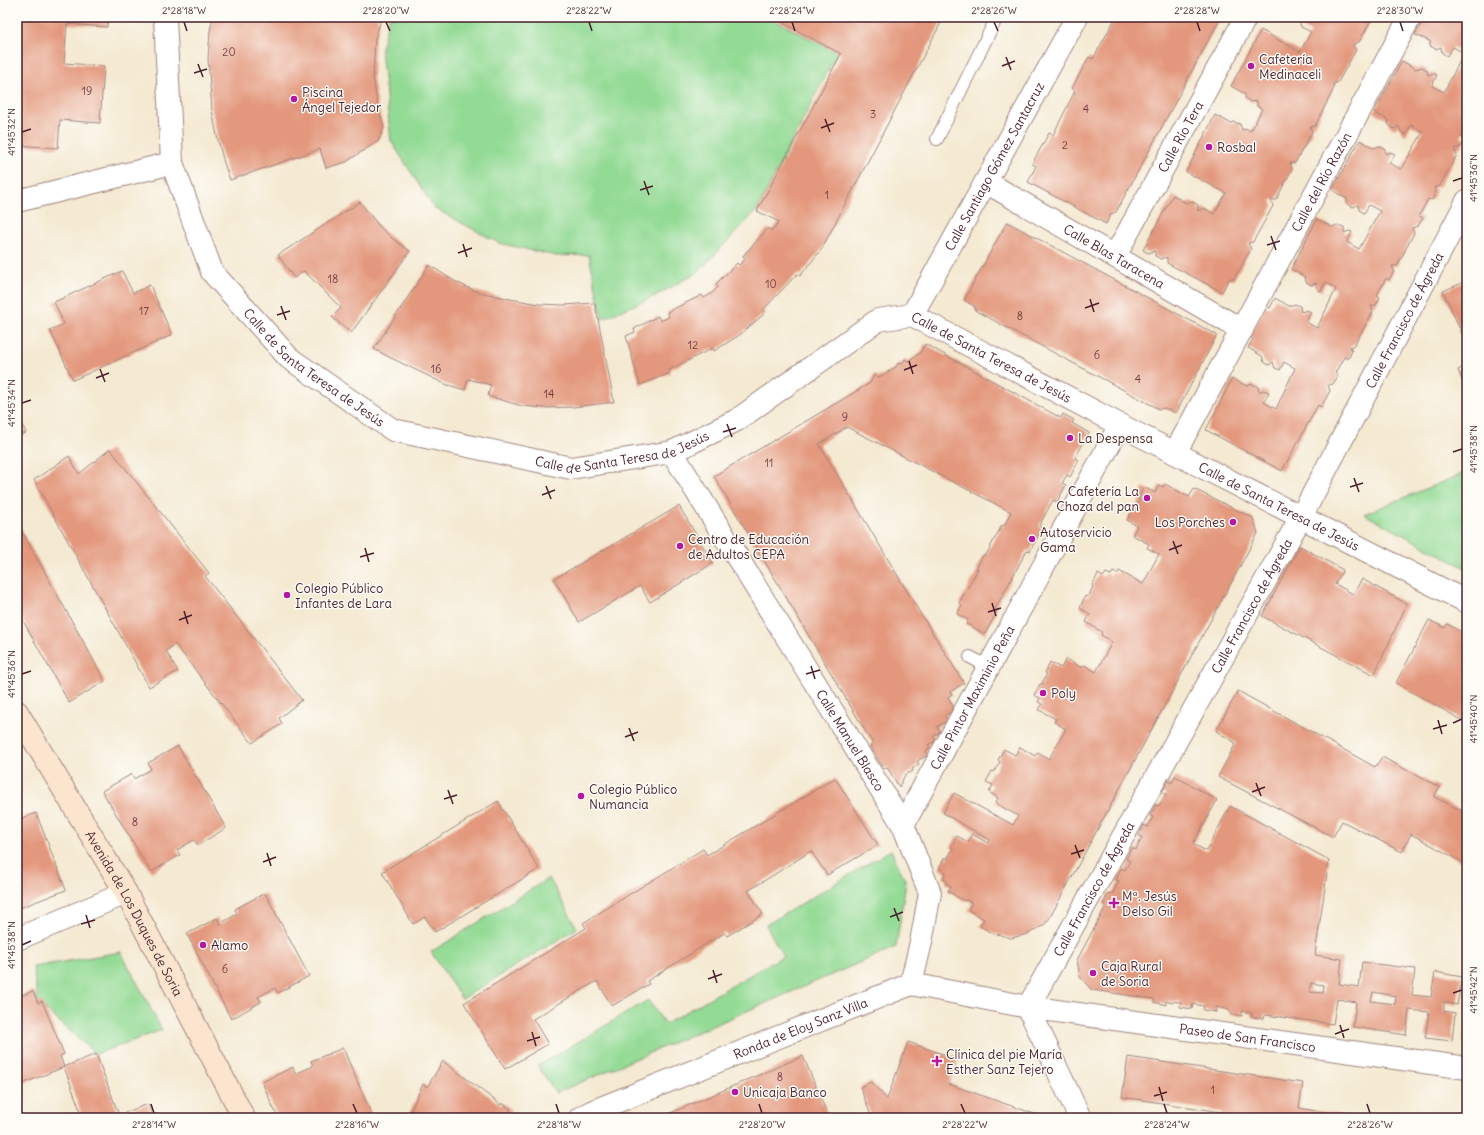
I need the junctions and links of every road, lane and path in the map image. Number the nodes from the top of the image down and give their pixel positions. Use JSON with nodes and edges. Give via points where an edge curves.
{"nodes":[{"id":1,"x":165,"y":17,"type":"edge"},
{"id":2,"x":997,"y":17,"type":"edge"},
{"id":3,"x":1246,"y":17,"type":"edge"},
{"id":4,"x":1410,"y":17,"type":"edge"},
{"id":5,"x":1076,"y":18,"type":"edge"},
{"id":6,"x":937,"y":140,"type":"dead end"},
{"id":7,"x":172,"y":163,"type":"junction"},
{"id":8,"x":986,"y":182,"type":"junction"},
{"id":9,"x":17,"y":201,"type":"edge"},
{"id":10,"x":1467,"y":201,"type":"edge"},
{"id":11,"x":1115,"y":256,"type":"junction"},
{"id":12,"x":912,"y":315,"type":"junction"},
{"id":13,"x":1242,"y":330,"type":"junction"},
{"id":14,"x":1120,"y":425,"type":"junction"},
{"id":15,"x":672,"y":452,"type":"junction"},
{"id":16,"x":1175,"y":453,"type":"junction"},
{"id":17,"x":1301,"y":517,"type":"junction"},
{"id":18,"x":1467,"y":602,"type":"edge"},
{"id":19,"x":970,"y":656,"type":"dead end"},
{"id":20,"x":989,"y":667,"type":"junction"},
{"id":21,"x":17,"y":712,"type":"edge"},
{"id":22,"x":903,"y":825,"type":"junction"},
{"id":23,"x":126,"y":893,"type":"junction"},
{"id":24,"x":17,"y":940,"type":"edge"},
{"id":25,"x":911,"y":984,"type":"junction"},
{"id":26,"x":1028,"y":1007,"type":"junction"},
{"id":27,"x":1467,"y":1068,"type":"edge"},
{"id":28,"x":244,"y":1118,"type":"edge"},
{"id":29,"x":580,"y":1118,"type":"edge"},
{"id":30,"x":1080,"y":1118,"type":"edge"}],
"edges":[{"from":1,"to":7,"type":"street","name":"Calle de Santa Teresa de Jesús"},
{"from":2,"to":6,"type":"lane"},
{"from":3,"to":11,"type":"street","name":"Calle Río Tera"},
{"from":4,"to":13,"type":"street","name":"Calle del Río Razón"},
{"from":5,"to":8,"type":"street","name":"Calle Santiago Gómez Santacruz"},
{"from":7,"to":9,"type":"street"},
{"from":7,"to":15,"type":"street","name":"Calle de Santa Teresa de Jesús","via":[[212,272],[289,358],[393,430],[571,468]]},
{"from":8,"to":11,"type":"street","name":"Calle Blas Taracena"},
{"from":8,"to":12,"type":"street","name":"Calle Santiago Gómez Santacruz"},
{"from":10,"to":17,"type":"street","name":"Calle Francisco de Ágreda"},
{"from":11,"to":13,"type":"street","name":"Calle Blas Taracena"},
{"from":12,"to":14,"type":"street","name":"Calle de Santa Teresa de Jesús"},
{"from":12,"to":15,"type":"street","name":"Calle de Santa Teresa de Jesús","via":[[878,320],[737,420]]},
{"from":13,"to":16,"type":"street","name":"Calle del Río Razón"},
{"from":14,"to":16,"type":"street","name":"Calle de Santa Teresa de Jesús"},
{"from":14,"to":20,"type":"street","name":"Calle Pintor Maximinio Peña"},
{"from":15,"to":22,"type":"street","name":"Calle Manuel Blasco"},
{"from":16,"to":17,"type":"street","name":"Calle de Santa Teresa de Jesús"},
{"from":17,"to":18,"type":"street","name":"Calle de Santa Teresa de Jesús"},
{"from":17,"to":26,"type":"street","name":"Calle Francisco de Ágreda"},
{"from":19,"to":20,"type":"lane"},
{"from":20,"to":22,"type":"street","name":"Calle Pintor Maximinio Peña"},
{"from":21,"to":23,"type":"street","name":"Avenida de Los Duques de Soria"},
{"from":22,"to":25,"type":"street","via":[[930,894]]},
{"from":23,"to":24,"type":"street"},
{"from":23,"to":28,"type":"street","name":"Avenida de Los Duques de Soria"},
{"from":25,"to":26,"type":"street"},
{"from":25,"to":29,"type":"street","name":"Ronda de Eloy Sanz Villa"},
{"from":26,"to":27,"type":"street","name":"Paseo de San Francisco"},
{"from":26,"to":30,"type":"street"}]}
